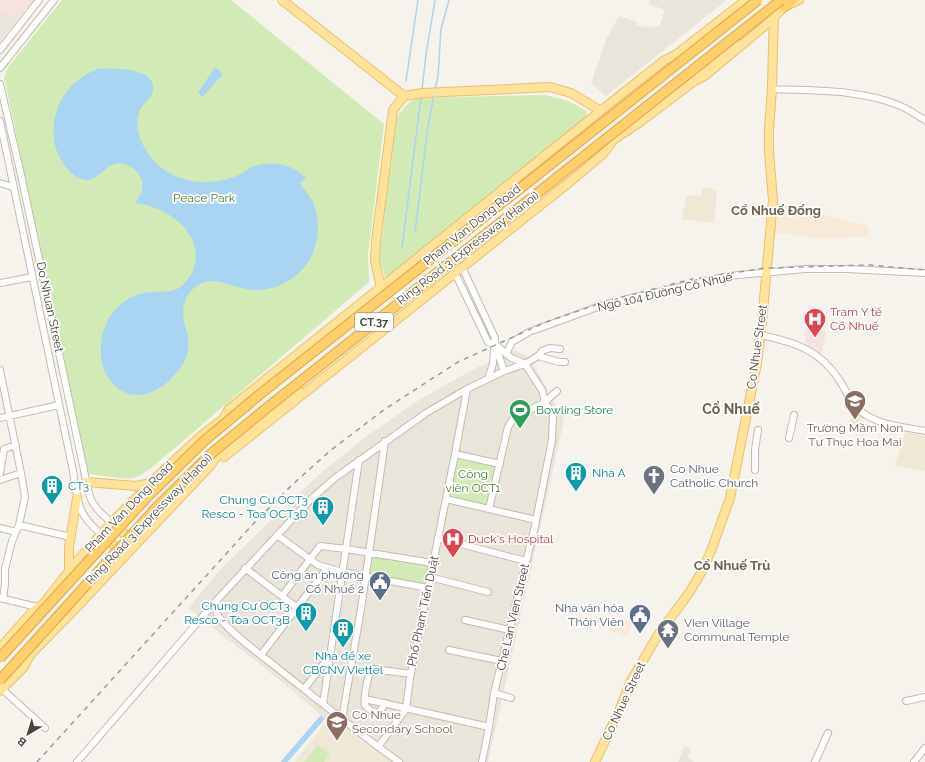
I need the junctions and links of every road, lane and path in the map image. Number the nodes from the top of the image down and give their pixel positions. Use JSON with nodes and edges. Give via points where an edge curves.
{"nodes":[{"id":1,"x":39,"y":0,"type":"edge"},
{"id":2,"x":54,"y":0,"type":"edge"},
{"id":3,"x":282,"y":0,"type":"edge"},
{"id":4,"x":746,"y":0,"type":"edge"},
{"id":5,"x":758,"y":0,"type":"edge"},
{"id":6,"x":793,"y":0,"type":"edge"},
{"id":7,"x":799,"y":0,"type":"edge"},
{"id":8,"x":783,"y":2,"type":"edge"},
{"id":9,"x":774,"y":17,"type":"junction"},
{"id":10,"x":0,"y":50,"type":"edge"},
{"id":11,"x":677,"y":54,"type":"junction"},
{"id":12,"x":0,"y":68,"type":"edge"},
{"id":13,"x":693,"y":82,"type":"junction"},
{"id":14,"x":0,"y":84,"type":"edge"},
{"id":15,"x":772,"y":89,"type":"junction"},
{"id":16,"x":404,"y":96,"type":"junction"},
{"id":17,"x":601,"y":111,"type":"junction"},
{"id":18,"x":925,"y":120,"type":"edge"},
{"id":19,"x":0,"y":121,"type":"edge"},
{"id":20,"x":613,"y":140,"type":"junction"},
{"id":21,"x":0,"y":183,"type":"edge"},
{"id":22,"x":13,"y":187,"type":"junction"},
{"id":23,"x":36,"y":243,"type":"junction"},
{"id":24,"x":26,"y":245,"type":"junction"},
{"id":25,"x":462,"y":267,"type":"junction"},
{"id":26,"x":766,"y":272,"type":"junction"},
{"id":27,"x":455,"y":273,"type":"junction"},
{"id":28,"x":925,"y":273,"type":"edge"},
{"id":29,"x":32,"y":277,"type":"junction"},
{"id":30,"x":0,"y":283,"type":"edge"},
{"id":31,"x":381,"y":288,"type":"junction"},
{"id":32,"x":760,"y":335,"type":"junction"},
{"id":33,"x":495,"y":344,"type":"junction"},
{"id":34,"x":560,"y":348,"type":"dead end"},
{"id":35,"x":506,"y":354,"type":"junction"},
{"id":36,"x":538,"y":356,"type":"junction"},
{"id":37,"x":565,"y":362,"type":"dead end"},
{"id":38,"x":525,"y":364,"type":"junction"},
{"id":39,"x":0,"y":370,"type":"edge"},
{"id":40,"x":504,"y":371,"type":"junction"},
{"id":41,"x":488,"y":379,"type":"junction"},
{"id":42,"x":2,"y":384,"type":"edge"},
{"id":43,"x":467,"y":389,"type":"junction"},
{"id":44,"x":557,"y":391,"type":"dead end"},
{"id":45,"x":544,"y":402,"type":"junction"},
{"id":46,"x":59,"y":406,"type":"junction"},
{"id":47,"x":794,"y":415,"type":"dead end"},
{"id":48,"x":9,"y":417,"type":"junction"},
{"id":49,"x":0,"y":418,"type":"edge"},
{"id":50,"x":223,"y":419,"type":"junction"},
{"id":51,"x":758,"y":430,"type":"dead end"},
{"id":52,"x":925,"y":432,"type":"edge"},
{"id":53,"x":789,"y":438,"type":"dead end"},
{"id":54,"x":385,"y":441,"type":"junction"},
{"id":55,"x":16,"y":445,"type":"junction"},
{"id":56,"x":455,"y":454,"type":"junction"},
{"id":57,"x":359,"y":460,"type":"junction"},
{"id":58,"x":500,"y":464,"type":"junction"},
{"id":59,"x":210,"y":466,"type":"junction"},
{"id":60,"x":755,"y":470,"type":"dead end"},
{"id":61,"x":21,"y":473,"type":"junction"},
{"id":62,"x":0,"y":474,"type":"edge"},
{"id":63,"x":0,"y":480,"type":"edge"},
{"id":64,"x":86,"y":482,"type":"junction"},
{"id":65,"x":151,"y":483,"type":"junction"},
{"id":66,"x":78,"y":498,"type":"junction"},
{"id":67,"x":446,"y":499,"type":"junction"},
{"id":68,"x":489,"y":509,"type":"junction"},
{"id":69,"x":536,"y":520,"type":"junction"},
{"id":70,"x":112,"y":523,"type":"junction"},
{"id":71,"x":19,"y":525,"type":"junction"},
{"id":72,"x":0,"y":528,"type":"edge"},
{"id":73,"x":16,"y":532,"type":"junction"},
{"id":74,"x":101,"y":534,"type":"junction"},
{"id":75,"x":277,"y":535,"type":"junction"},
{"id":76,"x":71,"y":537,"type":"junction"},
{"id":77,"x":438,"y":538,"type":"junction"},
{"id":78,"x":135,"y":544,"type":"junction"},
{"id":79,"x":346,"y":548,"type":"junction"},
{"id":80,"x":369,"y":553,"type":"junction"},
{"id":81,"x":125,"y":555,"type":"junction"},
{"id":82,"x":309,"y":560,"type":"junction"},
{"id":83,"x":526,"y":561,"type":"junction"},
{"id":84,"x":433,"y":562,"type":"junction"},
{"id":85,"x":2,"y":568,"type":"edge"},
{"id":86,"x":245,"y":568,"type":"junction"},
{"id":87,"x":327,"y":568,"type":"junction"},
{"id":88,"x":69,"y":572,"type":"junction"},
{"id":89,"x":342,"y":572,"type":"junction"},
{"id":90,"x":366,"y":576,"type":"junction"},
{"id":91,"x":430,"y":577,"type":"junction"},
{"id":92,"x":428,"y":588,"type":"junction"},
{"id":93,"x":488,"y":592,"type":"dead end"},
{"id":94,"x":282,"y":596,"type":"junction"},
{"id":95,"x":1,"y":598,"type":"edge"},
{"id":96,"x":217,"y":600,"type":"junction"},
{"id":97,"x":40,"y":606,"type":"junction"},
{"id":98,"x":296,"y":607,"type":"junction"},
{"id":99,"x":465,"y":620,"type":"dead end"},
{"id":100,"x":510,"y":630,"type":"junction"},
{"id":101,"x":0,"y":648,"type":"edge"},
{"id":102,"x":449,"y":650,"type":"dead end"},
{"id":103,"x":261,"y":655,"type":"junction"},
{"id":104,"x":330,"y":655,"type":"junction"},
{"id":105,"x":0,"y":657,"type":"edge"},
{"id":106,"x":502,"y":661,"type":"junction"},
{"id":107,"x":410,"y":674,"type":"junction"},
{"id":108,"x":0,"y":680,"type":"edge"},
{"id":109,"x":1,"y":688,"type":"edge"},
{"id":110,"x":304,"y":689,"type":"junction"},
{"id":111,"x":494,"y":693,"type":"junction"},
{"id":112,"x":925,"y":697,"type":"edge"},
{"id":113,"x":511,"y":698,"type":"dead end"},
{"id":114,"x":365,"y":699,"type":"junction"},
{"id":115,"x":906,"y":701,"type":"dead end"},
{"id":116,"x":385,"y":703,"type":"junction"},
{"id":117,"x":323,"y":704,"type":"junction"},
{"id":118,"x":406,"y":709,"type":"junction"},
{"id":119,"x":342,"y":719,"type":"junction"},
{"id":120,"x":489,"y":727,"type":"junction"},
{"id":121,"x":45,"y":728,"type":"dead end"},
{"id":122,"x":828,"y":733,"type":"dead end"},
{"id":123,"x":378,"y":747,"type":"junction"},
{"id":124,"x":925,"y":748,"type":"edge"},
{"id":125,"x":77,"y":762,"type":"edge"},
{"id":126,"x":399,"y":762,"type":"edge"},
{"id":127,"x":482,"y":762,"type":"edge"},
{"id":128,"x":595,"y":762,"type":"edge"},
{"id":129,"x":815,"y":762,"type":"edge"},
{"id":130,"x":914,"y":762,"type":"edge"}],
"edges":[{"from":1,"to":10,"type":"street"},
{"from":2,"to":12,"type":"street"},
{"from":3,"to":16,"type":"main road"},
{"from":4,"to":11,"type":"main road","name":"Pham Van Dong Road"},
{"from":5,"to":105,"type":"highway","name":"Ring Road 3 Expressway (Hanoi)","number":"CT.37","bridge":true,"via":[[204,441],[147,497]]},
{"from":6,"to":8,"type":"highway","name":"Ring Road 3 Expressway (Hanoi)"},
{"from":7,"to":8,"type":"main road","name":"Pham Van Dong Road"},
{"from":8,"to":9,"type":"main road","name":"Pham Van Dong Road"},
{"from":8,"to":13,"type":"main road","name":"Pham Van Dong Road","via":[[701,71]]},
{"from":8,"to":108,"type":"highway","name":"Ring Road 3 Expressway (Hanoi)","number":"CT.37","bridge":true,"via":[[213,452],[157,507]]},
{"from":9,"to":13,"type":"main road","name":"Pham Van Dong Road","via":[[706,75]]},
{"from":9,"to":15,"type":"main road","name":"Co Nhue Street"},
{"from":11,"to":17,"type":"main road","name":"Pham Van Dong Road","via":[[665,60]]},
{"from":11,"to":50,"type":"main road","name":"Pham Van Dong Road","via":[[670,65],[505,199],[234,414]]},
{"from":13,"to":20,"type":"main road","name":"Pham Van Dong Road"},
{"from":14,"to":23,"type":"street","name":"Do Nhuan Street"},
{"from":15,"to":18,"type":"street","via":[[861,94],[900,105]]},
{"from":15,"to":26,"type":"main road","name":"Co Nhue Street","via":[[769,134],[773,200]]},
{"from":16,"to":17,"type":"main road","via":[[550,87],[571,93]]},
{"from":16,"to":31,"type":"main road","via":[[393,110],[376,241],[375,261]]},
{"from":17,"to":31,"type":"main road","name":"Pham Van Dong Road"},
{"from":19,"to":22,"type":"street","name":"Do Nhuan Street"},
{"from":20,"to":25,"type":"main road","name":"Pham Van Dong Road","via":[[603,154]]},
{"from":20,"to":59,"type":"main road","name":"Pham Van Dong Road","via":[[598,148],[353,343],[217,456]]},
{"from":21,"to":22,"type":"street"},
{"from":22,"to":24,"type":"street","name":"Do Nhuan Street"},
{"from":23,"to":24,"type":"street"},
{"from":23,"to":64,"type":"street","name":"Do Nhuan Street"},
{"from":24,"to":29,"type":"street","name":"Do Nhuan Street"},
{"from":25,"to":27,"type":"main road","name":"Pham Van Dong Road"},
{"from":25,"to":33,"type":"street","via":[[495,338]]},
{"from":26,"to":28,"type":"street","name":"Ngõ 104 Đường Cổ Nhuế","via":[[819,268]]},
{"from":26,"to":32,"type":"main road","name":"Co Nhue Street"},
{"from":26,"to":35,"type":"street","name":"Ngõ 104 Đường Cổ Nhuế","via":[[728,276],[606,304],[529,332],[512,342]]},
{"from":27,"to":33,"type":"street","via":[[488,342]]},
{"from":27,"to":59,"type":"main road","name":"Pham Van Dong Road","via":[[221,460]]},
{"from":29,"to":30,"type":"street"},
{"from":29,"to":46,"type":"street","name":"Do Nhuan Street"},
{"from":31,"to":50,"type":"main road","name":"Pham Van Dong Road","via":[[229,409]]},
{"from":32,"to":52,"type":"street","via":[[798,344],[816,355],[833,370],[856,408],[868,416],[889,424]]},
{"from":32,"to":128,"type":"main road","name":"Co Nhue Street","via":[[738,463],[730,498],[712,551],[689,593],[658,635],[632,679]]},
{"from":33,"to":35,"type":"street"},
{"from":33,"to":40,"type":"street"},
{"from":33,"to":41,"type":"street","via":[[494,364]]},
{"from":34,"to":36,"type":"street","via":[[550,348]]},
{"from":35,"to":38,"type":"street"},
{"from":36,"to":37,"type":"street","via":[[546,360]]},
{"from":36,"to":38,"type":"street"},
{"from":38,"to":40,"type":"street"},
{"from":38,"to":45,"type":"street","name":"Che Lan Vien Street","via":[[542,390]]},
{"from":39,"to":42,"type":"street"},
{"from":40,"to":41,"type":"street"},
{"from":41,"to":43,"type":"street"},
{"from":42,"to":48,"type":"street"},
{"from":43,"to":54,"type":"street","via":[[426,412]]},
{"from":43,"to":56,"type":"street","name":"Phố Phạm Tiến Duật"},
{"from":44,"to":45,"type":"street"},
{"from":45,"to":58,"type":"street","via":[[514,418],[508,426]]},
{"from":45,"to":69,"type":"street","name":"Che Lan Vien Street","via":[[554,415],[552,440]]},
{"from":46,"to":48,"type":"street"},
{"from":46,"to":66,"type":"street","name":"Do Nhuan Street"},
{"from":47,"to":53,"type":"street"},
{"from":48,"to":49,"type":"street"},
{"from":48,"to":55,"type":"street"},
{"from":50,"to":65,"type":"main road","name":"Pham Van Dong Road"},
{"from":51,"to":60,"type":"street"},
{"from":54,"to":57,"type":"street"},
{"from":54,"to":80,"type":"street"},
{"from":55,"to":61,"type":"street"},
{"from":55,"to":62,"type":"street","via":[[4,449]]},
{"from":56,"to":58,"type":"street"},
{"from":56,"to":67,"type":"street","name":"Phố Phạm Tiến Duật"},
{"from":57,"to":75,"type":"street","via":[[310,500]]},
{"from":57,"to":79,"type":"street"},
{"from":58,"to":68,"type":"street"},
{"from":59,"to":78,"type":"main road","name":"Pham Van Dong Road"},
{"from":61,"to":63,"type":"street"},
{"from":61,"to":71,"type":"street","via":[[25,497]]},
{"from":64,"to":65,"type":"main road","via":[[136,486]]},
{"from":64,"to":70,"type":"street","name":"Do Nhuan Street","via":[[91,502]]},
{"from":65,"to":70,"type":"main road","name":"Pham Van Dong Road"},
{"from":66,"to":74,"type":"street","name":"Do Nhuan Street","via":[[87,521]]},
{"from":66,"to":76,"type":"main road"},
{"from":67,"to":68,"type":"street"},
{"from":67,"to":77,"type":"street","name":"Phố Phạm Tiến Duật"},
{"from":68,"to":69,"type":"street"},
{"from":69,"to":83,"type":"street","name":"Che Lan Vien Street"},
{"from":70,"to":74,"type":"main road","name":"Pham Van Dong Road"},
{"from":70,"to":78,"type":"main road"},
{"from":71,"to":73,"type":"street"},
{"from":71,"to":76,"type":"street"},
{"from":72,"to":73,"type":"street"},
{"from":73,"to":85,"type":"street"},
{"from":74,"to":81,"type":"main road"},
{"from":74,"to":88,"type":"main road","name":"Pham Van Dong Road"},
{"from":75,"to":82,"type":"street"},
{"from":75,"to":86,"type":"street"},
{"from":76,"to":88,"type":"main road"},
{"from":77,"to":83,"type":"street"},
{"from":77,"to":84,"type":"street","name":"Phố Phạm Tiến Duật"},
{"from":78,"to":81,"type":"main road","name":"Pham Van Dong Road"},
{"from":79,"to":80,"type":"street"},
{"from":79,"to":82,"type":"street","via":[[320,546]]},
{"from":79,"to":89,"type":"street"},
{"from":80,"to":84,"type":"street"},
{"from":80,"to":90,"type":"street"},
{"from":81,"to":109,"type":"main road","name":"Pham Van Dong Road","via":[[31,654],[24,667]]},
{"from":82,"to":87,"type":"street"},
{"from":82,"to":94,"type":"street"},
{"from":83,"to":100,"type":"street","name":"Che Lan Vien Street"},
{"from":84,"to":91,"type":"street","name":"Phố Phạm Tiến Duật"},
{"from":85,"to":95,"type":"street","via":[[6,584]]},
{"from":86,"to":94,"type":"street"},
{"from":86,"to":96,"type":"street"},
{"from":87,"to":89,"type":"street"},
{"from":87,"to":98,"type":"street"},
{"from":88,"to":97,"type":"main road","name":"Pham Van Dong Road"},
{"from":89,"to":90,"type":"street"},
{"from":89,"to":104,"type":"street"},
{"from":90,"to":92,"type":"street"},
{"from":90,"to":119,"type":"street"},
{"from":91,"to":92,"type":"street","name":"Phố Phạm Tiến Duật"},
{"from":91,"to":93,"type":"street"},
{"from":92,"to":107,"type":"street","name":"Phố Phạm Tiến Duật"},
{"from":94,"to":98,"type":"street"},
{"from":95,"to":97,"type":"street"},
{"from":96,"to":103,"type":"street","via":[[217,614]]},
{"from":96,"to":125,"type":"street"},
{"from":97,"to":101,"type":"main road","name":"Pham Van Dong Road"},
{"from":97,"to":105,"type":"main road","name":"Pham Van Dong Road","via":[[38,615]]},
{"from":98,"to":103,"type":"street"},
{"from":99,"to":100,"type":"street"},
{"from":100,"to":106,"type":"street","name":"Che Lan Vien Street"},
{"from":102,"to":106,"type":"street"},
{"from":103,"to":110,"type":"street"},
{"from":104,"to":110,"type":"street"},
{"from":104,"to":117,"type":"street"},
{"from":106,"to":111,"type":"street","name":"Che Lan Vien Street"},
{"from":107,"to":114,"type":"street","via":[[370,670]]},
{"from":107,"to":118,"type":"street","name":"Phố Phạm Tiến Duật"},
{"from":109,"to":121,"type":"street"},
{"from":110,"to":117,"type":"street"},
{"from":111,"to":113,"type":"street"},
{"from":111,"to":120,"type":"street","name":"Che Lan Vien Street"},
{"from":112,"to":115,"type":"street"},
{"from":114,"to":116,"type":"street"},
{"from":114,"to":116,"type":"street","via":[[365,705],[378,713]]},
{"from":116,"to":118,"type":"street"},
{"from":117,"to":119,"type":"street"},
{"from":118,"to":120,"type":"street"},
{"from":118,"to":123,"type":"street","name":"Phố Phạm Tiến Duật"},
{"from":119,"to":123,"type":"street"},
{"from":120,"to":127,"type":"street","name":"Che Lan Vien Street"},
{"from":122,"to":129,"type":"street"},
{"from":123,"to":126,"type":"street"},
{"from":124,"to":130,"type":"street"}]}
